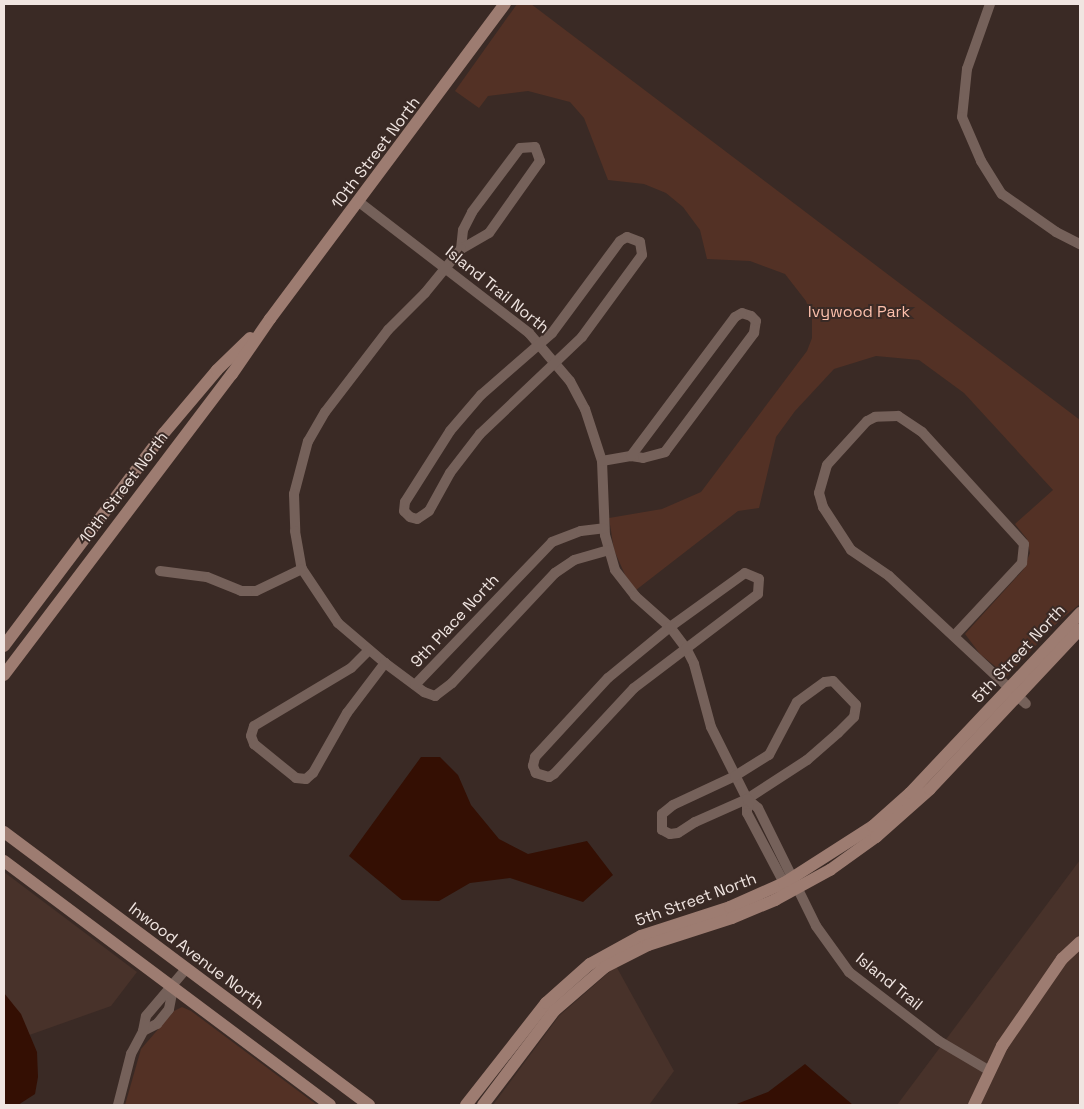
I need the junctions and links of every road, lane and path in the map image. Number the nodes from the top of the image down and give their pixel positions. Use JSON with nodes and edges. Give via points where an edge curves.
{"nodes":[{"id":1,"x":506,"y":4,"type":"edge"},
{"id":2,"x":990,"y":4,"type":"edge"},
{"id":3,"x":359,"y":202,"type":"junction"},
{"id":4,"x":1080,"y":244,"type":"edge"},
{"id":5,"x":461,"y":249,"type":"junction"},
{"id":6,"x":447,"y":268,"type":"junction"},
{"id":7,"x":270,"y":319,"type":"junction"},
{"id":8,"x":540,"y":344,"type":"junction"},
{"id":9,"x":557,"y":363,"type":"junction"},
{"id":10,"x":631,"y":456,"type":"junction"},
{"id":11,"x":602,"y":461,"type":"junction"},
{"id":12,"x":604,"y":528,"type":"junction"},
{"id":13,"x":608,"y":550,"type":"junction"},
{"id":14,"x":302,"y":569,"type":"junction"},
{"id":15,"x":160,"y":571,"type":"dead end"},
{"id":16,"x":1080,"y":613,"type":"edge"},
{"id":17,"x":670,"y":627,"type":"junction"},
{"id":18,"x":1080,"y":629,"type":"edge"},
{"id":19,"x":954,"y":636,"type":"junction"},
{"id":20,"x":4,"y":646,"type":"edge"},
{"id":21,"x":686,"y":648,"type":"junction"},
{"id":22,"x":369,"y":650,"type":"junction"},
{"id":23,"x":385,"y":663,"type":"junction"},
{"id":24,"x":4,"y":675,"type":"edge"},
{"id":25,"x":415,"y":685,"type":"junction"},
{"id":26,"x":1018,"y":696,"type":"junction"},
{"id":27,"x":735,"y":776,"type":"junction"},
{"id":28,"x":747,"y":799,"type":"junction"},
{"id":29,"x":4,"y":832,"type":"edge"},
{"id":30,"x":4,"y":861,"type":"edge"},
{"id":31,"x":792,"y":884,"type":"junction"},
{"id":32,"x":1080,"y":942,"type":"edge"},
{"id":33,"x":186,"y":969,"type":"junction"},
{"id":34,"x":173,"y":988,"type":"junction"},
{"id":35,"x":990,"y":1071,"type":"junction"},
{"id":36,"x":118,"y":1105,"type":"edge"},
{"id":37,"x":330,"y":1105,"type":"edge"},
{"id":38,"x":370,"y":1105,"type":"edge"},
{"id":39,"x":466,"y":1105,"type":"edge"},
{"id":40,"x":483,"y":1105,"type":"edge"},
{"id":41,"x":974,"y":1105,"type":"edge"}],
"edges":[{"from":1,"to":3,"type":"main road","name":"10th Street North"},
{"from":2,"to":4,"type":"street","via":[[967,69],[962,117],[981,161],[1002,194],[1056,232]]},
{"from":3,"to":6,"type":"street","name":"Island Trail North"},
{"from":3,"to":7,"type":"main road","name":"10th Street North"},
{"from":5,"to":5,"type":"street","via":[[489,233],[521,189],[540,162],[535,147],[520,148],[472,212],[463,230]]},
{"from":5,"to":6,"type":"street"},
{"from":6,"to":8,"type":"street","name":"Island Trail North"},
{"from":6,"to":14,"type":"street","via":[[377,343],[325,412],[308,441],[294,494],[295,531]]},
{"from":7,"to":20,"type":"main road","name":"10th Street North","via":[[217,370],[164,432]]},
{"from":7,"to":24,"type":"main road","name":"10th Street North"},
{"from":8,"to":9,"type":"street","name":"Island Trail North"},
{"from":8,"to":9,"type":"street","via":[[552,333],[620,241],[627,237],[640,242],[642,255],[574,347]]},
{"from":8,"to":9,"type":"street","via":[[481,395],[445,437],[405,502],[404,511],[410,517],[417,519],[429,512],[450,473],[480,434]]},
{"from":9,"to":11,"type":"street","name":"Island Trail North","via":[[579,396]]},
{"from":10,"to":10,"type":"street","via":[[660,456],[669,448],[754,333],[756,321],[751,316],[742,313],[735,317]]},
{"from":10,"to":11,"type":"street"},
{"from":11,"to":12,"type":"street","name":"Island Trail North"},
{"from":12,"to":13,"type":"street","name":"Island Trail North"},
{"from":12,"to":25,"type":"street","name":"9th Place North","via":[[581,531],[552,542]]},
{"from":13,"to":17,"type":"street","name":"Island Trail North","via":[[615,570],[634,596]]},
{"from":13,"to":25,"type":"street","name":"9th Place North","via":[[574,560],[555,573],[442,692],[430,695]]},
{"from":14,"to":15,"type":"street","via":[[256,591],[241,592],[208,577]]},
{"from":14,"to":22,"type":"street","via":[[338,623]]},
{"from":16,"to":26,"type":"main road","name":"5th Street North"},
{"from":17,"to":21,"type":"street","name":"Island Trail North"},
{"from":17,"to":21,"type":"street","via":[[745,573],[759,579],[758,594]]},
{"from":17,"to":21,"type":"street","via":[[602,684],[535,757],[533,766],[536,773],[549,778],[554,774],[628,692]]},
{"from":18,"to":26,"type":"main road","name":"5th Street North"},
{"from":19,"to":19,"type":"street","via":[[889,576],[851,550],[823,507],[819,493],[826,465],[867,421],[875,417],[898,416],[922,432],[1024,544],[1022,563]]},
{"from":19,"to":26,"type":"street"},
{"from":21,"to":27,"type":"street","name":"Island Trail North","via":[[694,664],[711,727]]},
{"from":22,"to":23,"type":"street"},
{"from":22,"to":23,"type":"street","via":[[350,668],[254,726],[251,736],[254,744],[296,778],[306,779],[313,773],[346,713]]},
{"from":23,"to":25,"type":"street"},
{"from":26,"to":31,"type":"main road","name":"5th Street North","via":[[891,825],[847,859]]},
{"from":27,"to":28,"type":"street","name":"Island Trail North"},
{"from":27,"to":28,"type":"street","via":[[673,805],[662,814],[662,830],[678,833]]},
{"from":27,"to":28,"type":"street","via":[[769,755],[802,696],[833,681],[854,700],[854,717],[838,733],[807,760]]},
{"from":28,"to":31,"type":"street","name":"Island Trail North","via":[[747,813]]},
{"from":29,"to":33,"type":"main road","name":"Inwood Avenue North"},
{"from":30,"to":34,"type":"main road"},
{"from":31,"to":35,"type":"street","name":"Island Trail","via":[[821,934],[849,972],[939,1041]]},
{"from":31,"to":39,"type":"main road","name":"5th Street North","via":[[636,938],[588,965],[546,1003]]},
{"from":31,"to":40,"type":"main road","name":"5th Street North","via":[[732,918],[637,950],[600,970],[554,1011]]},
{"from":32,"to":35,"type":"main road","via":[[1062,959],[1002,1046]]},
{"from":33,"to":34,"type":"street"},
{"from":33,"to":38,"type":"main road","name":"Inwood Avenue North"},
{"from":34,"to":36,"type":"street","via":[[168,1009],[157,1024],[143,1032],[131,1054]]},
{"from":34,"to":37,"type":"main road"},
{"from":35,"to":41,"type":"main road"}]}
